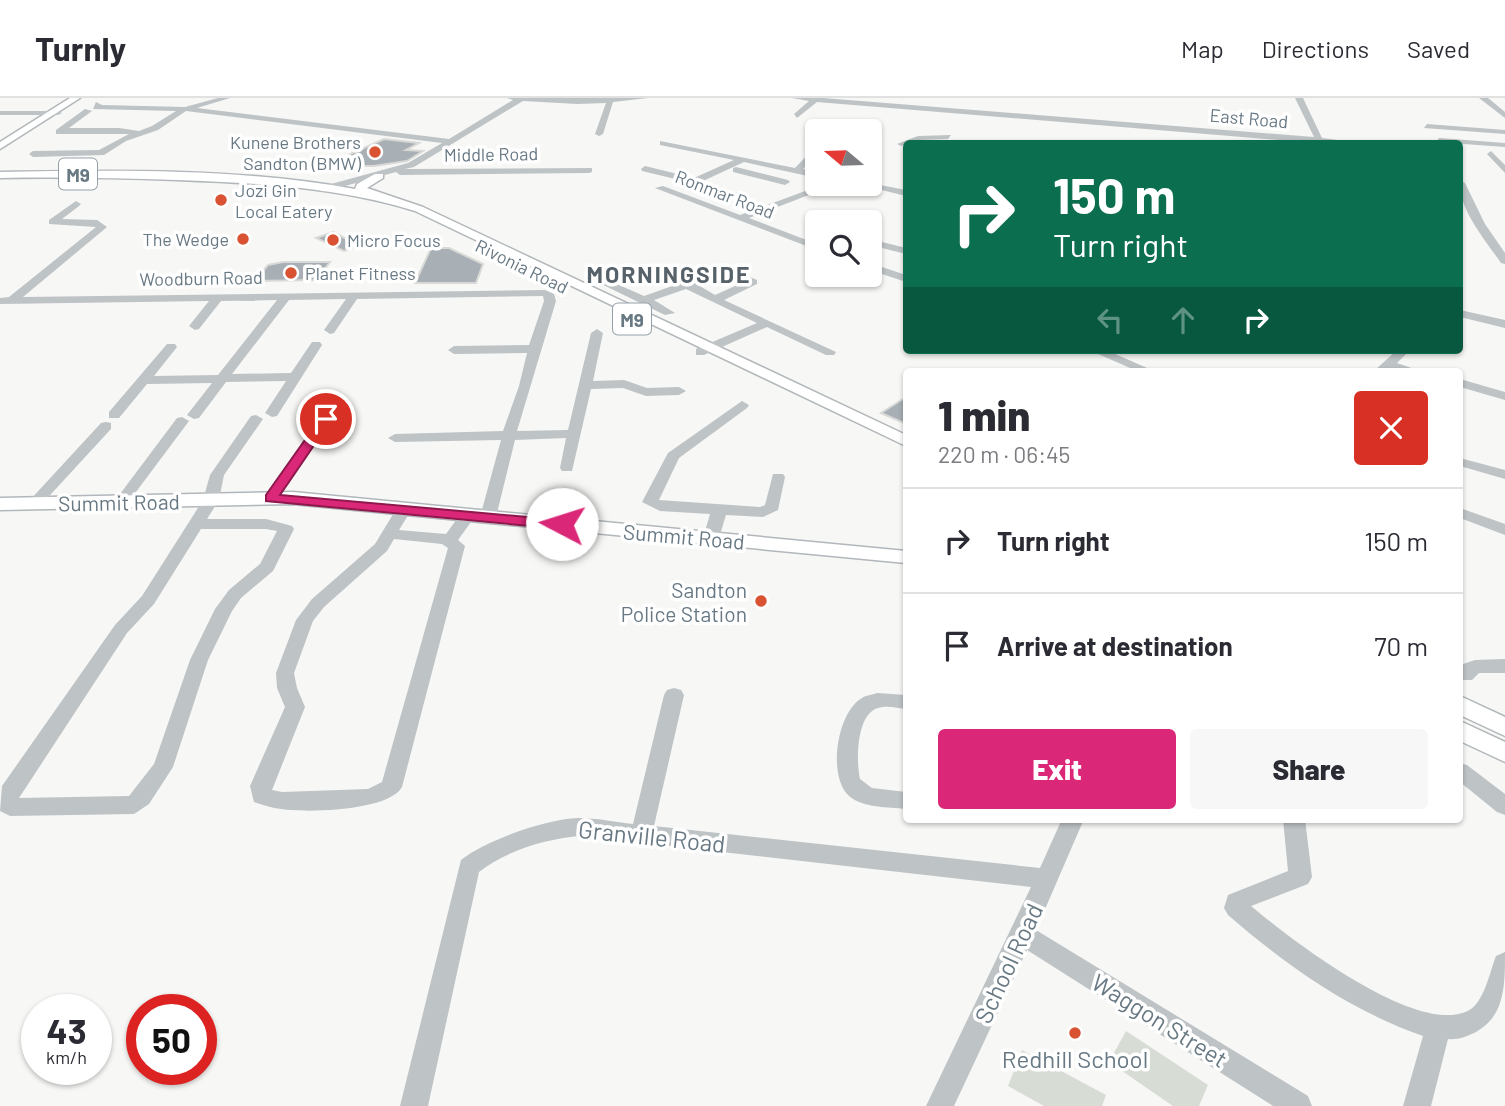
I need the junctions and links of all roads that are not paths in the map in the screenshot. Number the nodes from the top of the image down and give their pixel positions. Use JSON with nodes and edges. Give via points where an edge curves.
{"nodes":[{"id":1,"x":76,"y":98,"type":"edge"},
{"id":2,"x":226,"y":98,"type":"edge"},
{"id":3,"x":509,"y":98,"type":"edge"},
{"id":4,"x":644,"y":98,"type":"edge"},
{"id":5,"x":796,"y":98,"type":"edge"},
{"id":6,"x":1299,"y":98,"type":"edge"},
{"id":7,"x":1483,"y":98,"type":"edge"},
{"id":8,"x":1493,"y":98,"type":"edge"},
{"id":9,"x":521,"y":99,"type":"edge"},
{"id":10,"x":815,"y":100,"type":"edge"},
{"id":11,"x":610,"y":102,"type":"junction"},
{"id":12,"x":99,"y":104,"type":"junction"},
{"id":13,"x":87,"y":105,"type":"edge"},
{"id":14,"x":185,"y":109,"type":"junction"},
{"id":15,"x":1503,"y":112,"type":"edge"},
{"id":16,"x":0,"y":113,"type":"edge"},
{"id":17,"x":54,"y":113,"type":"junction"},
{"id":18,"x":797,"y":116,"type":"dead end"},
{"id":19,"x":135,"y":117,"type":"dead end"},
{"id":20,"x":127,"y":123,"type":"dead end"},
{"id":21,"x":1427,"y":126,"type":"dead end"},
{"id":22,"x":952,"y":127,"type":"junction"},
{"id":23,"x":119,"y":130,"type":"junction"},
{"id":24,"x":1505,"y":132,"type":"edge"},
{"id":25,"x":138,"y":134,"type":"junction"},
{"id":26,"x":599,"y":134,"type":"dead end"},
{"id":27,"x":55,"y":136,"type":"junction"},
{"id":28,"x":912,"y":140,"type":"edge"},
{"id":29,"x":1319,"y":140,"type":"joint"},
{"id":30,"x":449,"y":141,"type":"junction"},
{"id":31,"x":1463,"y":142,"type":"edge"},
{"id":32,"x":663,"y":143,"type":"dead end"},
{"id":33,"x":1505,"y":145,"type":"edge"},
{"id":34,"x":0,"y":146,"type":"edge"},
{"id":35,"x":1463,"y":151,"type":"edge"},
{"id":36,"x":33,"y":154,"type":"junction"},
{"id":37,"x":665,"y":154,"type":"dead end"},
{"id":38,"x":1492,"y":154,"type":"junction"},
{"id":39,"x":1505,"y":155,"type":"edge"},
{"id":40,"x":677,"y":157,"type":"dead end"},
{"id":41,"x":742,"y":160,"type":"junction"},
{"id":42,"x":21,"y":161,"type":"dead end"},
{"id":43,"x":805,"y":162,"type":"edge"},
{"id":44,"x":712,"y":165,"type":"dead end"},
{"id":45,"x":724,"y":168,"type":"junction"},
{"id":46,"x":645,"y":169,"type":"dead end"},
{"id":47,"x":589,"y":170,"type":"dead end"},
{"id":48,"x":1505,"y":170,"type":"edge"},
{"id":49,"x":797,"y":171,"type":"junction"},
{"id":50,"x":393,"y":172,"type":"junction"},
{"id":51,"x":805,"y":173,"type":"edge"},
{"id":52,"x":379,"y":176,"type":"junction"},
{"id":53,"x":0,"y":177,"type":"edge"},
{"id":54,"x":695,"y":181,"type":"junction"},
{"id":55,"x":785,"y":182,"type":"dead end"},
{"id":56,"x":660,"y":188,"type":"dead end"},
{"id":57,"x":882,"y":188,"type":"edge"},
{"id":58,"x":332,"y":189,"type":"junction"},
{"id":59,"x":1463,"y":190,"type":"edge"},
{"id":60,"x":903,"y":192,"type":"edge"},
{"id":61,"x":805,"y":194,"type":"edge"},
{"id":62,"x":364,"y":195,"type":"junction"},
{"id":63,"x":734,"y":195,"type":"dead end"},
{"id":64,"x":76,"y":204,"type":"dead end"},
{"id":65,"x":1463,"y":209,"type":"edge"},
{"id":66,"x":1472,"y":210,"type":"junction"},
{"id":67,"x":740,"y":218,"type":"junction"},
{"id":68,"x":805,"y":242,"type":"edge"},
{"id":69,"x":882,"y":245,"type":"edge"},
{"id":70,"x":903,"y":250,"type":"edge"},
{"id":71,"x":1505,"y":261,"type":"edge"},
{"id":72,"x":666,"y":269,"type":"dead end"},
{"id":73,"x":722,"y":269,"type":"dead end"},
{"id":74,"x":882,"y":270,"type":"edge"},
{"id":75,"x":903,"y":278,"type":"edge"},
{"id":76,"x":599,"y":280,"type":"dead end"},
{"id":77,"x":681,"y":282,"type":"junction"},
{"id":78,"x":355,"y":294,"type":"junction"},
{"id":79,"x":286,"y":296,"type":"junction"},
{"id":80,"x":644,"y":296,"type":"junction"},
{"id":81,"x":218,"y":297,"type":"junction"},
{"id":82,"x":717,"y":299,"type":"junction"},
{"id":83,"x":13,"y":300,"type":"junction"},
{"id":84,"x":0,"y":301,"type":"edge"},
{"id":85,"x":669,"y":313,"type":"dead end"},
{"id":86,"x":1463,"y":315,"type":"edge"},
{"id":87,"x":767,"y":323,"type":"junction"},
{"id":88,"x":1505,"y":324,"type":"edge"},
{"id":89,"x":195,"y":326,"type":"dead end"},
{"id":90,"x":330,"y":330,"type":"dead end"},
{"id":91,"x":597,"y":332,"type":"dead end"},
{"id":92,"x":316,"y":345,"type":"dead end"},
{"id":93,"x":171,"y":347,"type":"dead end"},
{"id":94,"x":534,"y":349,"type":"junction"},
{"id":95,"x":454,"y":350,"type":"dead end"},
{"id":96,"x":705,"y":350,"type":"junction"},
{"id":97,"x":831,"y":352,"type":"dead end"},
{"id":98,"x":1105,"y":354,"type":"edge"},
{"id":99,"x":1400,"y":354,"type":"edge"},
{"id":100,"x":1140,"y":368,"type":"edge"},
{"id":101,"x":1384,"y":368,"type":"edge"},
{"id":102,"x":296,"y":377,"type":"junction"},
{"id":103,"x":222,"y":379,"type":"junction"},
{"id":104,"x":144,"y":380,"type":"junction"},
{"id":105,"x":1463,"y":384,"type":"edge"},
{"id":106,"x":585,"y":385,"type":"junction"},
{"id":107,"x":679,"y":391,"type":"dead end"},
{"id":108,"x":1505,"y":396,"type":"edge"},
{"id":109,"x":742,"y":405,"type":"dead end"},
{"id":110,"x":272,"y":413,"type":"dead end"},
{"id":111,"x":256,"y":419,"type":"dead end"},
{"id":112,"x":326,"y":419,"type":"dead end"},
{"id":113,"x":878,"y":433,"type":"junction"},
{"id":114,"x":574,"y":434,"type":"junction"},
{"id":115,"x":509,"y":435,"type":"junction"},
{"id":116,"x":395,"y":438,"type":"dead end"},
{"id":117,"x":903,"y":440,"type":"edge"},
{"id":118,"x":903,"y":452,"type":"edge"},
{"id":119,"x":1463,"y":463,"type":"edge"},
{"id":120,"x":567,"y":468,"type":"dead end"},
{"id":121,"x":1505,"y":475,"type":"edge"},
{"id":122,"x":778,"y":477,"type":"dead end"},
{"id":123,"x":271,"y":498,"type":"junction"},
{"id":124,"x":211,"y":500,"type":"junction"},
{"id":125,"x":122,"y":501,"type":"junction"},
{"id":126,"x":35,"y":503,"type":"junction"},
{"id":127,"x":0,"y":504,"type":"edge"},
{"id":128,"x":404,"y":509,"type":"junction"},
{"id":129,"x":719,"y":510,"type":"junction"},
{"id":130,"x":1463,"y":514,"type":"edge"},
{"id":131,"x":468,"y":515,"type":"junction"},
{"id":132,"x":488,"y":517,"type":"junction"},
{"id":133,"x":194,"y":524,"type":"junction"},
{"id":134,"x":1505,"y":530,"type":"edge"},
{"id":135,"x":389,"y":534,"type":"junction"},
{"id":136,"x":711,"y":538,"type":"junction"},
{"id":137,"x":450,"y":540,"type":"junction"},
{"id":138,"x":903,"y":556,"type":"edge"},
{"id":139,"x":1505,"y":666,"type":"edge"},
{"id":140,"x":1463,"y":674,"type":"edge"},
{"id":141,"x":674,"y":695,"type":"dead end"},
{"id":142,"x":903,"y":702,"type":"edge"},
{"id":143,"x":1463,"y":706,"type":"edge"},
{"id":144,"x":1505,"y":727,"type":"edge"},
{"id":145,"x":1463,"y":732,"type":"edge"},
{"id":146,"x":1505,"y":753,"type":"edge"},
{"id":147,"x":1463,"y":773,"type":"edge"},
{"id":148,"x":903,"y":800,"type":"edge"},
{"id":149,"x":1505,"y":806,"type":"edge"},
{"id":150,"x":1071,"y":823,"type":"edge"},
{"id":151,"x":1294,"y":823,"type":"edge"},
{"id":152,"x":641,"y":835,"type":"junction"},
{"id":153,"x":1046,"y":879,"type":"junction"},
{"id":154,"x":1022,"y":934,"type":"junction"},
{"id":155,"x":1505,"y":964,"type":"edge"},
{"id":156,"x":1438,"y":1028,"type":"junction"},
{"id":157,"x":414,"y":1106,"type":"edge"},
{"id":158,"x":940,"y":1106,"type":"edge"},
{"id":159,"x":1298,"y":1106,"type":"edge"},
{"id":160,"x":1417,"y":1106,"type":"edge"}],
"edges":[{"from":1,"to":17,"type":"main road"},
{"from":2,"to":14,"type":"street"},
{"from":3,"to":9,"type":"street"},
{"from":4,"to":11,"type":"street"},
{"from":5,"to":10,"type":"street","name":"East Road"},
{"from":6,"to":29,"type":"street"},
{"from":7,"to":15,"type":"street"},
{"from":8,"to":15,"type":"street"},
{"from":9,"to":11,"type":"street"},
{"from":9,"to":30,"type":"street"},
{"from":10,"to":18,"type":"street"},
{"from":10,"to":22,"type":"street","name":"East Road"},
{"from":11,"to":26,"type":"street"},
{"from":12,"to":13,"type":"street"},
{"from":12,"to":14,"type":"street","via":[[96,107]]},
{"from":12,"to":19,"type":"street","via":[[144,106]]},
{"from":13,"to":17,"type":"main road"},
{"from":13,"to":27,"type":"street"},
{"from":14,"to":25,"type":"street"},
{"from":14,"to":30,"type":"street"},
{"from":16,"to":17,"type":"street"},
{"from":17,"to":34,"type":"main road"},
{"from":20,"to":23,"type":"street"},
{"from":21,"to":24,"type":"street"},
{"from":22,"to":28,"type":"street"},
{"from":22,"to":29,"type":"street","name":"East Road","via":[[1142,130]]},
{"from":23,"to":25,"type":"street"},
{"from":23,"to":27,"type":"street"},
{"from":25,"to":36,"type":"street","via":[[101,153]]},
{"from":27,"to":36,"type":"street"},
{"from":30,"to":50,"type":"street"},
{"from":31,"to":33,"type":"street"},
{"from":32,"to":41,"type":"street"},
{"from":35,"to":38,"type":"street"},
{"from":36,"to":42,"type":"street"},
{"from":37,"to":40,"type":"street"},
{"from":38,"to":39,"type":"street"},
{"from":38,"to":48,"type":"street"},
{"from":41,"to":45,"type":"street"},
{"from":41,"to":49,"type":"street"},
{"from":43,"to":49,"type":"street"},
{"from":44,"to":45,"type":"street"},
{"from":45,"to":54,"type":"street"},
{"from":45,"to":55,"type":"street"},
{"from":46,"to":54,"type":"street"},
{"from":47,"to":50,"type":"street","name":"Middle Road"},
{"from":49,"to":51,"type":"street"},
{"from":50,"to":52,"type":"street"},
{"from":52,"to":58,"type":"street"},
{"from":52,"to":62,"type":"main road","via":[[361,186]]},
{"from":53,"to":58,"type":"main road","name":"Rivonia Road","number":"M9","via":[[156,176]]},
{"from":54,"to":63,"type":"street"},
{"from":56,"to":67,"type":"street","name":"Ronmar Road"},
{"from":57,"to":60,"type":"street"},
{"from":58,"to":62,"type":"main road","name":"Rivonia Road","number":"M9"},
{"from":59,"to":66,"type":"street"},
{"from":61,"to":67,"type":"street"},
{"from":62,"to":96,"type":"main road","name":"Rivonia Road","number":"M9","via":[[419,209]]},
{"from":64,"to":83,"type":"street","via":[[52,222],[97,222],[102,227]]},
{"from":65,"to":66,"type":"street"},
{"from":66,"to":71,"type":"street"},
{"from":67,"to":68,"type":"street","name":"Ronmar Road"},
{"from":69,"to":70,"type":"street"},
{"from":72,"to":77,"type":"street"},
{"from":73,"to":82,"type":"street","via":[[753,282]]},
{"from":74,"to":75,"type":"street"},
{"from":76,"to":80,"type":"street"},
{"from":77,"to":80,"type":"street"},
{"from":77,"to":82,"type":"street"},
{"from":78,"to":79,"type":"street","name":"Woodburn Road"},
{"from":78,"to":90,"type":"street"},
{"from":78,"to":94,"type":"street","name":"Woodburn Road","via":[[545,293],[550,301]]},
{"from":79,"to":81,"type":"street","name":"Woodburn Road"},
{"from":79,"to":103,"type":"street"},
{"from":80,"to":85,"type":"street"},
{"from":81,"to":83,"type":"street","name":"Woodburn Road"},
{"from":81,"to":89,"type":"street"},
{"from":82,"to":87,"type":"street"},
{"from":83,"to":84,"type":"street","name":"Woodburn Road"},
{"from":86,"to":88,"type":"street"},
{"from":87,"to":96,"type":"street"},
{"from":87,"to":97,"type":"street"},
{"from":91,"to":106,"type":"street"},
{"from":92,"to":102,"type":"street"},
{"from":93,"to":104,"type":"street"},
{"from":94,"to":95,"type":"street"},
{"from":94,"to":115,"type":"street","name":"Woodburn Road"},
{"from":96,"to":113,"type":"main road","name":"Rivonia Road","number":"M9"},
{"from":98,"to":100,"type":"street"},
{"from":99,"to":101,"type":"street"},
{"from":102,"to":103,"type":"street"},
{"from":102,"to":110,"type":"street"},
{"from":103,"to":104,"type":"street"},
{"from":103,"to":125,"type":"street"},
{"from":104,"to":126,"type":"street"},
{"from":105,"to":108,"type":"street"},
{"from":106,"to":107,"type":"street"},
{"from":106,"to":114,"type":"street"},
{"from":109,"to":129,"type":"street","via":[[673,456],[651,499],[655,505]]},
{"from":111,"to":124,"type":"street","via":[[217,475]]},
{"from":112,"to":123,"type":"street"},
{"from":113,"to":117,"type":"main road","name":"Rivonia Road","number":"M9"},
{"from":113,"to":118,"type":"main road","name":"Rivonia Road","number":"M9"},
{"from":114,"to":115,"type":"street"},
{"from":114,"to":120,"type":"street"},
{"from":115,"to":116,"type":"street"},
{"from":115,"to":132,"type":"street","name":"Woodburn Road"},
{"from":119,"to":121,"type":"street"},
{"from":122,"to":129,"type":"street","via":[[768,511]]},
{"from":123,"to":124,"type":"main road","name":"Summit Road"},
{"from":123,"to":128,"type":"main road","name":"Summit Road"},
{"from":124,"to":125,"type":"main road","name":"Summit Road"},
{"from":124,"to":133,"type":"street"},
{"from":125,"to":126,"type":"main road","name":"Summit Road"},
{"from":126,"to":127,"type":"main road","name":"Summit Road"},
{"from":128,"to":131,"type":"main road","name":"Summit Road"},
{"from":128,"to":135,"type":"street"},
{"from":129,"to":136,"type":"street"},
{"from":130,"to":134,"type":"street"},
{"from":131,"to":132,"type":"main road","name":"Summit Road"},
{"from":131,"to":137,"type":"street"},
{"from":132,"to":136,"type":"main road","name":"Summit Road"},
{"from":133,"to":133,"type":"street","via":[[148,600],[121,629],[10,792],[6,804],[10,807],[134,805],[156,778],[224,609],[267,567],[286,528]]},
{"from":135,"to":137,"type":"street"},
{"from":135,"to":137,"type":"street","via":[[306,620],[285,673],[295,707],[261,786],[262,796],[282,802],[368,798],[391,787],[456,550]]},
{"from":136,"to":138,"type":"main road","name":"Summit Road"},
{"from":139,"to":140,"type":"street","via":[[1475,667]]},
{"from":141,"to":152,"type":"street"},
{"from":142,"to":148,"type":"street","via":[[877,701],[863,707],[853,722],[847,762],[850,781],[862,793]]},
{"from":143,"to":144,"type":"main road"},
{"from":145,"to":146,"type":"main road"},
{"from":147,"to":149,"type":"street"},
{"from":150,"to":153,"type":"street","name":"School Road"},
{"from":151,"to":156,"type":"street","via":[[1300,877],[1236,902],[1236,908],[1344,990]]},
{"from":152,"to":153,"type":"street","name":"Granville Road"},
{"from":152,"to":157,"type":"street","name":"Granville Road","via":[[567,827],[471,864]]},
{"from":153,"to":154,"type":"street","name":"School Road"},
{"from":154,"to":158,"type":"street","name":"School Road"},
{"from":154,"to":159,"type":"street","name":"Waggon Street"},
{"from":155,"to":156,"type":"street","via":[[1483,1016],[1464,1027]]},
{"from":156,"to":160,"type":"street"}]}
